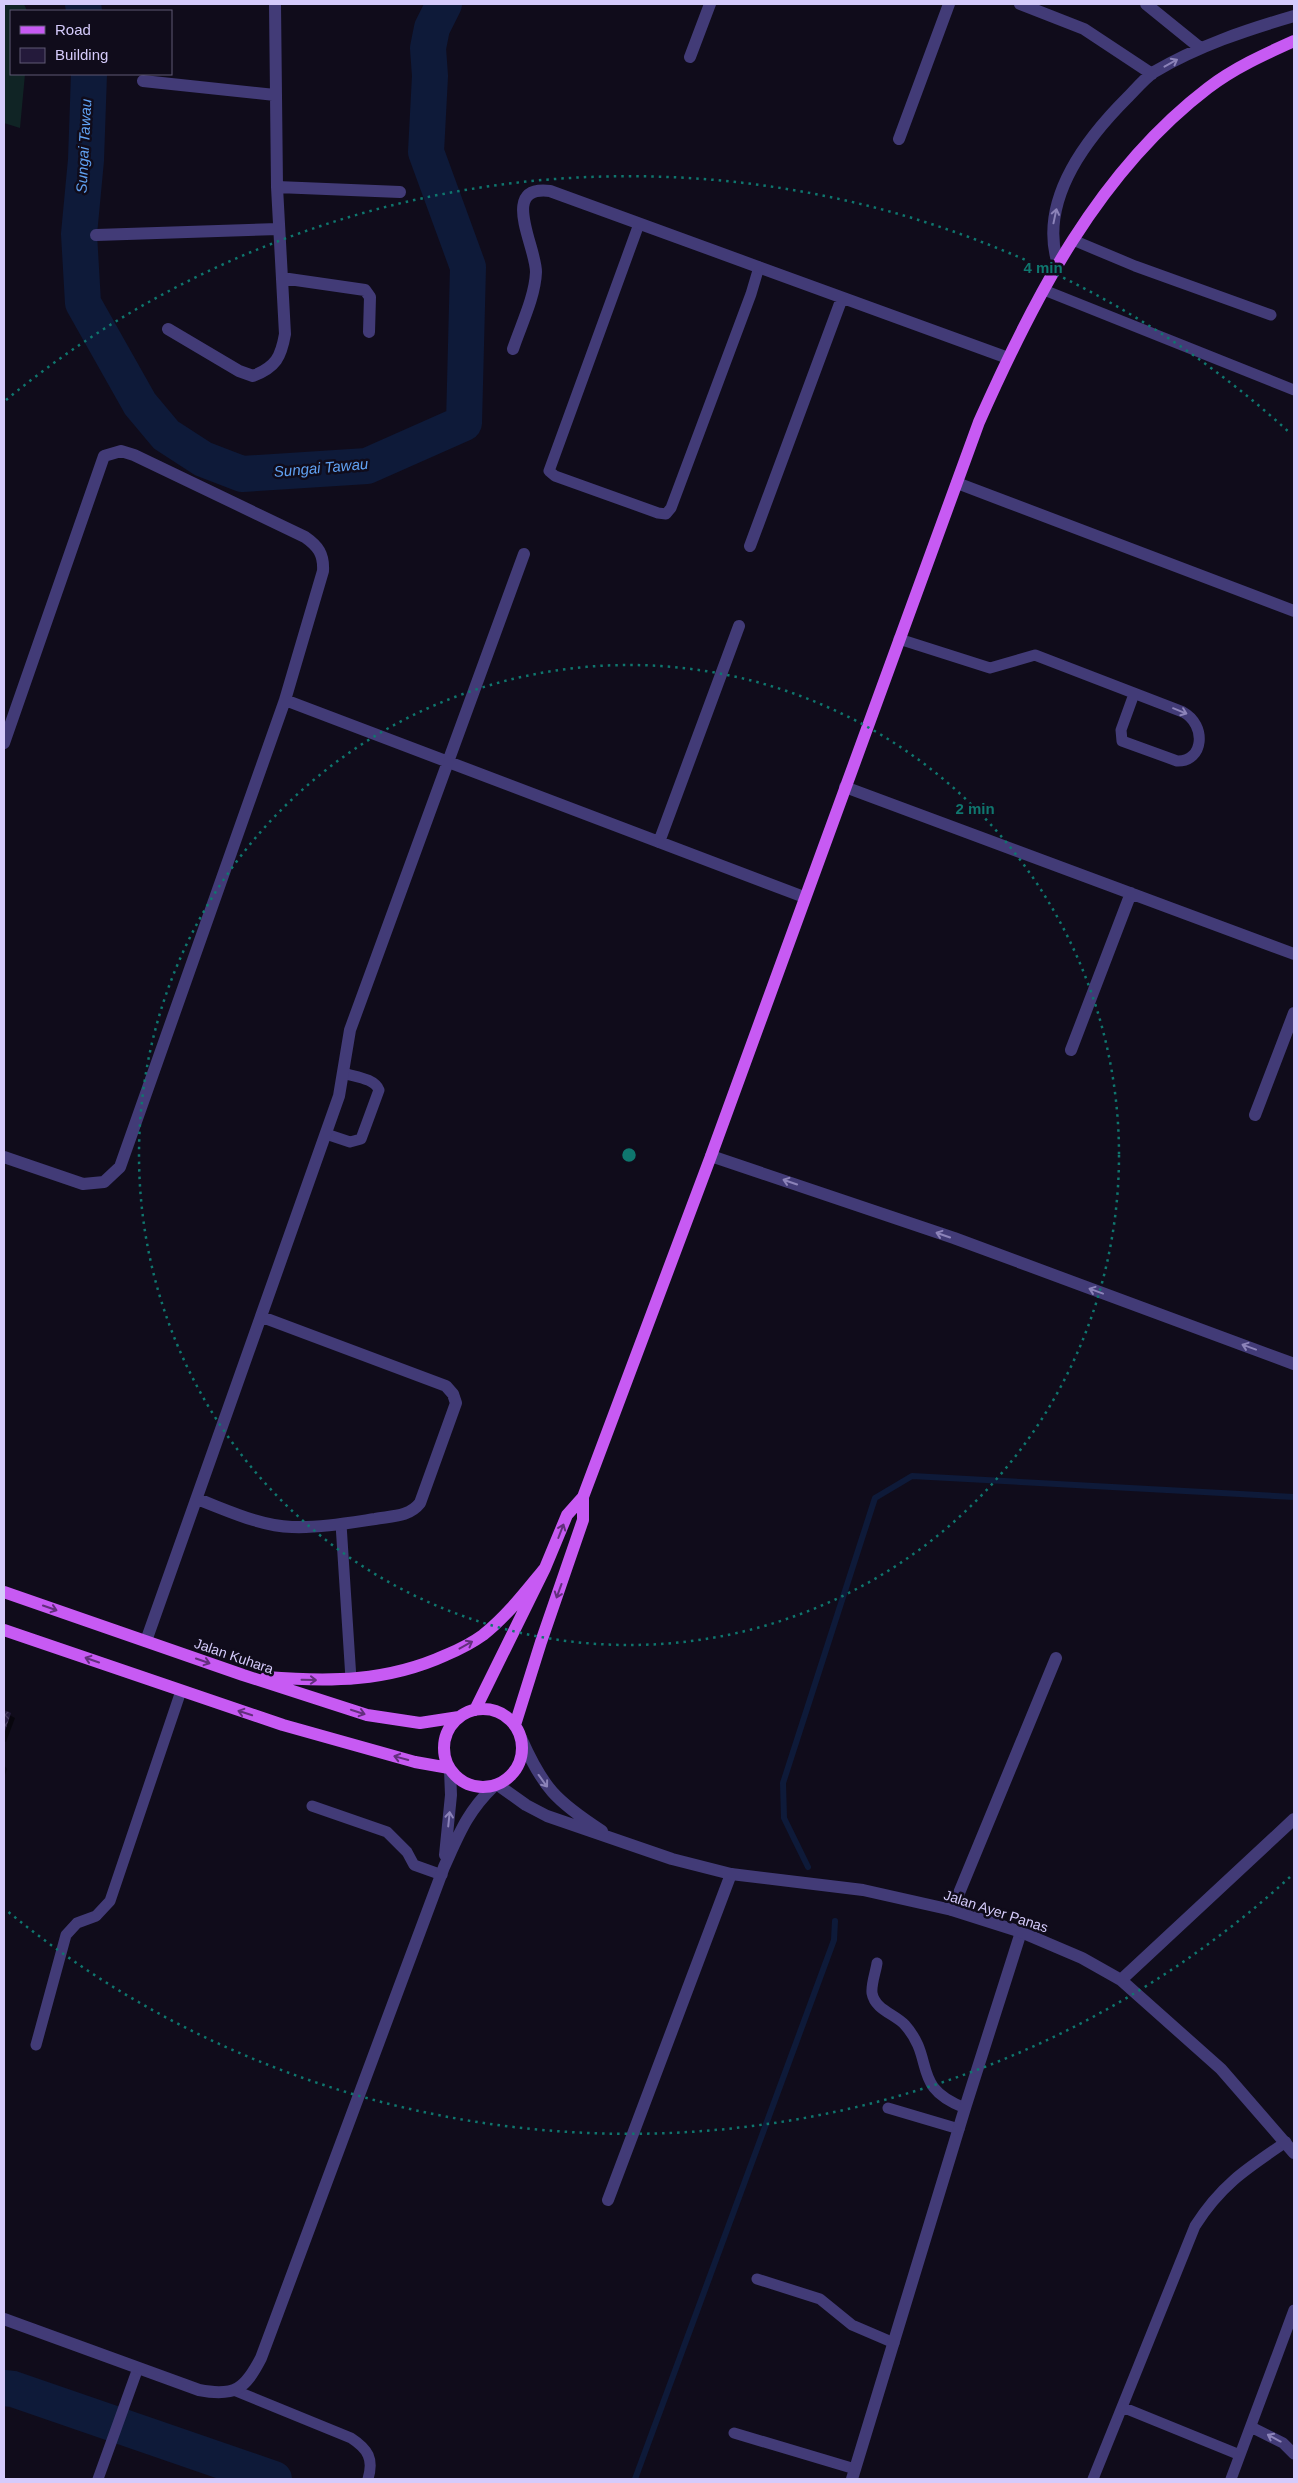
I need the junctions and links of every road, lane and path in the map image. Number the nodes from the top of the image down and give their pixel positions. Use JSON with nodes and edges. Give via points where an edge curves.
{"nodes":[{"id":1,"x":275,"y":4,"type":"edge"},
{"id":2,"x":710,"y":4,"type":"edge"},
{"id":3,"x":949,"y":4,"type":"edge"},
{"id":4,"x":1020,"y":4,"type":"edge"},
{"id":5,"x":1146,"y":4,"type":"edge"},
{"id":6,"x":1294,"y":16,"type":"edge"},
{"id":7,"x":1294,"y":41,"type":"edge"},
{"id":8,"x":1199,"y":47,"type":"junction"},
{"id":9,"x":690,"y":57,"type":"dead end"},
{"id":10,"x":1152,"y":74,"type":"junction"},
{"id":11,"x":144,"y":82,"type":"dead end"},
{"id":12,"x":275,"y":95,"type":"junction"},
{"id":13,"x":899,"y":140,"type":"dead end"},
{"id":14,"x":277,"y":187,"type":"junction"},
{"id":15,"x":400,"y":192,"type":"dead end"},
{"id":16,"x":639,"y":224,"type":"junction"},
{"id":17,"x":278,"y":229,"type":"junction"},
{"id":18,"x":96,"y":234,"type":"dead end"},
{"id":19,"x":1073,"y":240,"type":"junction"},
{"id":20,"x":1058,"y":264,"type":"junction"},
{"id":21,"x":759,"y":267,"type":"junction"},
{"id":22,"x":282,"y":278,"type":"junction"},
{"id":23,"x":1044,"y":290,"type":"junction"},
{"id":24,"x":842,"y":298,"type":"junction"},
{"id":25,"x":1271,"y":315,"type":"dead end"},
{"id":26,"x":168,"y":329,"type":"dead end"},
{"id":27,"x":369,"y":332,"type":"dead end"},
{"id":28,"x":513,"y":349,"type":"dead end"},
{"id":29,"x":1008,"y":358,"type":"junction"},
{"id":30,"x":1294,"y":390,"type":"edge"},
{"id":31,"x":957,"y":483,"type":"junction"},
{"id":32,"x":750,"y":546,"type":"dead end"},
{"id":33,"x":524,"y":554,"type":"dead end"},
{"id":34,"x":1294,"y":611,"type":"edge"},
{"id":35,"x":739,"y":626,"type":"dead end"},
{"id":36,"x":899,"y":640,"type":"junction"},
{"id":37,"x":1134,"y":694,"type":"junction"},
{"id":38,"x":285,"y":700,"type":"junction"},
{"id":39,"x":4,"y":743,"type":"edge"},
{"id":40,"x":448,"y":762,"type":"junction"},
{"id":41,"x":845,"y":787,"type":"junction"},
{"id":42,"x":659,"y":842,"type":"junction"},
{"id":43,"x":1130,"y":893,"type":"junction"},
{"id":44,"x":804,"y":898,"type":"junction"},
{"id":45,"x":1294,"y":954,"type":"edge"},
{"id":46,"x":1294,"y":1013,"type":"edge"},
{"id":47,"x":1071,"y":1050,"type":"dead end"},
{"id":48,"x":343,"y":1073,"type":"junction"},
{"id":49,"x":1255,"y":1115,"type":"dead end"},
{"id":50,"x":326,"y":1134,"type":"junction"},
{"id":51,"x":711,"y":1156,"type":"junction"},
{"id":52,"x":4,"y":1157,"type":"edge"},
{"id":53,"x":262,"y":1317,"type":"junction"},
{"id":54,"x":1294,"y":1364,"type":"edge"},
{"id":55,"x":583,"y":1497,"type":"junction"},
{"id":56,"x":197,"y":1499,"type":"junction"},
{"id":57,"x":341,"y":1524,"type":"junction"},
{"id":58,"x":546,"y":1568,"type":"junction"},
{"id":59,"x":4,"y":1592,"type":"edge"},
{"id":60,"x":4,"y":1630,"type":"edge"},
{"id":61,"x":146,"y":1641,"type":"junction"},
{"id":62,"x":1056,"y":1658,"type":"dead end"},
{"id":63,"x":243,"y":1675,"type":"junction"},
{"id":64,"x":351,"y":1679,"type":"junction"},
{"id":65,"x":181,"y":1692,"type":"junction"},
{"id":66,"x":474,"y":1710,"type":"junction"},
{"id":67,"x":459,"y":1717,"type":"junction"},
{"id":68,"x":515,"y":1726,"type":"junction"},
{"id":69,"x":521,"y":1738,"type":"junction"},
{"id":70,"x":450,"y":1769,"type":"junction"},
{"id":71,"x":496,"y":1786,"type":"junction"},
{"id":72,"x":312,"y":1806,"type":"dead end"},
{"id":73,"x":1294,"y":1819,"type":"edge"},
{"id":74,"x":616,"y":1840,"type":"junction"},
{"id":75,"x":443,"y":1871,"type":"junction"},
{"id":76,"x":731,"y":1874,"type":"junction"},
{"id":77,"x":952,"y":1910,"type":"junction"},
{"id":78,"x":1021,"y":1932,"type":"junction"},
{"id":79,"x":877,"y":1962,"type":"dead end"},
{"id":80,"x":1121,"y":1980,"type":"junction"},
{"id":81,"x":36,"y":2045,"type":"dead end"},
{"id":82,"x":888,"y":2108,"type":"dead end"},
{"id":83,"x":965,"y":2108,"type":"junction"},
{"id":84,"x":959,"y":2129,"type":"junction"},
{"id":85,"x":1286,"y":2142,"type":"junction"},
{"id":86,"x":1294,"y":2153,"type":"edge"},
{"id":87,"x":608,"y":2200,"type":"dead end"},
{"id":88,"x":757,"y":2279,"type":"dead end"},
{"id":89,"x":1294,"y":2310,"type":"edge"},
{"id":90,"x":4,"y":2319,"type":"edge"},
{"id":91,"x":894,"y":2343,"type":"junction"},
{"id":92,"x":138,"y":2368,"type":"junction"},
{"id":93,"x":236,"y":2390,"type":"junction"},
{"id":94,"x":1122,"y":2407,"type":"junction"},
{"id":95,"x":1251,"y":2427,"type":"junction"},
{"id":96,"x":734,"y":2433,"type":"dead end"},
{"id":97,"x":1294,"y":2454,"type":"edge"},
{"id":98,"x":1240,"y":2455,"type":"junction"},
{"id":99,"x":854,"y":2474,"type":"edge"},
{"id":100,"x":98,"y":2479,"type":"edge"},
{"id":101,"x":368,"y":2479,"type":"edge"},
{"id":102,"x":1093,"y":2479,"type":"edge"},
{"id":103,"x":1231,"y":2479,"type":"edge"}],
"edges":[{"from":1,"to":12,"type":"street"},
{"from":2,"to":9,"type":"street"},
{"from":3,"to":13,"type":"street"},
{"from":4,"to":10,"type":"street","via":[[1084,29]]},
{"from":5,"to":8,"type":"street"},
{"from":6,"to":8,"type":"street"},
{"from":7,"to":19,"type":"main road","via":[[1209,86],[1175,115],[1120,174]]},
{"from":10,"to":8,"type":"street","one_way":true},
{"from":20,"to":10,"type":"street","one_way":true,"via":[[1051,236],[1069,171],[1103,122]]},
{"from":11,"to":12,"type":"street"},
{"from":12,"to":14,"type":"street"},
{"from":14,"to":15,"type":"street"},
{"from":14,"to":17,"type":"street"},
{"from":16,"to":21,"type":"street"},
{"from":16,"to":21,"type":"lane","via":[[549,471],[555,476],[658,513],[666,514],[671,508]]},
{"from":16,"to":28,"type":"street","via":[[550,191],[538,190],[528,194],[522,215],[536,272]]},
{"from":17,"to":18,"type":"street"},
{"from":17,"to":22,"type":"street"},
{"from":19,"to":20,"type":"main road"},
{"from":19,"to":25,"type":"lane"},
{"from":20,"to":23,"type":"main road"},
{"from":21,"to":24,"type":"street"},
{"from":22,"to":26,"type":"street","via":[[285,334],[281,355],[268,370],[253,376],[239,371]]},
{"from":22,"to":27,"type":"street","via":[[355,286],[365,290],[370,296]]},
{"from":23,"to":29,"type":"main road"},
{"from":23,"to":30,"type":"lane"},
{"from":24,"to":29,"type":"street"},
{"from":24,"to":32,"type":"street"},
{"from":29,"to":31,"type":"main road","via":[[979,422]]},
{"from":31,"to":34,"type":"street"},
{"from":31,"to":36,"type":"main road"},
{"from":33,"to":40,"type":"street"},
{"from":35,"to":42,"type":"street"},
{"from":36,"to":37,"type":"lane","via":[[990,668],[1035,655]]},
{"from":36,"to":41,"type":"main road"},
{"from":37,"to":37,"type":"lane","one_way":true,"via":[[1191,716],[1200,735],[1190,758],[1177,761],[1122,740],[1121,730]]},
{"from":38,"to":39,"type":"street","via":[[323,571],[324,559],[316,545],[296,532],[134,454],[121,451],[104,456],[98,470]]},
{"from":38,"to":40,"type":"street"},
{"from":38,"to":52,"type":"street","via":[[120,1167],[104,1182],[83,1184]]},
{"from":40,"to":42,"type":"street"},
{"from":40,"to":48,"type":"street","via":[[350,1030]]},
{"from":41,"to":43,"type":"street"},
{"from":41,"to":44,"type":"main road"},
{"from":42,"to":44,"type":"street"},
{"from":43,"to":45,"type":"street"},
{"from":43,"to":47,"type":"street"},
{"from":44,"to":51,"type":"main road"},
{"from":46,"to":49,"type":"street"},
{"from":48,"to":50,"type":"street"},
{"from":48,"to":50,"type":"lane","via":[[371,1081],[379,1090],[361,1139],[350,1142]]},
{"from":50,"to":53,"type":"street"},
{"from":54,"to":51,"type":"street","one_way":true,"via":[[954,1238]]},
{"from":51,"to":55,"type":"main road"},
{"from":53,"to":56,"type":"street"},
{"from":53,"to":57,"type":"street","via":[[446,1386],[453,1394],[456,1403],[420,1503],[413,1512]]},
{"from":58,"to":55,"type":"main road","one_way":true,"via":[[567,1515]]},
{"from":55,"to":68,"type":"main road","one_way":true,"via":[[583,1520]]},
{"from":56,"to":57,"type":"street","via":[[261,1522],[291,1528]]},
{"from":56,"to":61,"type":"street"},
{"from":57,"to":64,"type":"lane"},
{"from":64,"to":58,"type":"main road","one_way":true,"via":[[376,1678],[430,1662],[482,1636]]},
{"from":58,"to":66,"type":"main road"},
{"from":59,"to":61,"type":"main road","name":"Jalan Kuhara","one_way":true},
{"from":65,"to":60,"type":"main road","one_way":true},
{"from":61,"to":63,"type":"main road","name":"Jalan Kuhara","one_way":true},
{"from":62,"to":77,"type":"street"},
{"from":63,"to":64,"type":"main road","one_way":true,"via":[[307,1681]]},
{"from":63,"to":67,"type":"main road","name":"Jalan Kuhara","one_way":true,"via":[[402,1722],[436,1722]]},
{"from":70,"to":65,"type":"main road","one_way":true,"via":[[282,1725]]},
{"from":65,"to":81,"type":"lane","via":[[110,1901],[96,1916],[77,1923],[66,1935]]},
{"from":66,"to":67,"type":"main road"},
{"from":66,"to":68,"type":"main road","via":[[490,1709],[504,1715]]},
{"from":67,"to":70,"type":"main road","via":[[445,1741],[444,1755]]},
{"from":68,"to":69,"type":"main road"},
{"from":69,"to":71,"type":"main road","via":[[518,1766],[510,1777]]},
{"from":69,"to":74,"type":"street","name":"Jalan Ayer Panas","one_way":true,"via":[[548,1788],[567,1808]]},
{"from":70,"to":71,"type":"main road","via":[[470,1785],[482,1788]]},
{"from":75,"to":70,"type":"street","one_way":true,"via":[[451,1795]]},
{"from":71,"to":74,"type":"street","name":"Jalan Ayer Panas","via":[[547,1816]]},
{"from":71,"to":75,"type":"street","via":[[476,1803],[464,1822]]},
{"from":72,"to":75,"type":"lane","via":[[387,1832],[407,1852],[414,1865]]},
{"from":73,"to":80,"type":"street"},
{"from":74,"to":76,"type":"street","name":"Jalan Ayer Panas"},
{"from":75,"to":93,"type":"street","via":[[261,2358],[250,2378]]},
{"from":76,"to":77,"type":"street","name":"Jalan Ayer Panas","via":[[863,1890]]},
{"from":76,"to":87,"type":"street"},
{"from":77,"to":78,"type":"street","name":"Jalan Ayer Panas"},
{"from":78,"to":80,"type":"street","name":"Jalan Ayer Panas","via":[[1082,1958]]},
{"from":78,"to":83,"type":"street"},
{"from":79,"to":83,"type":"lane","via":[[872,1993],[877,2002],[904,2024],[914,2038],[926,2068],[928,2083],[936,2093]]},
{"from":80,"to":85,"type":"street","name":"Jalan Ayer Panas","via":[[1222,2069]]},
{"from":82,"to":84,"type":"lane"},
{"from":83,"to":84,"type":"street"},
{"from":84,"to":91,"type":"street"},
{"from":85,"to":86,"type":"street","name":"Jalan Ayer Panas"},
{"from":85,"to":94,"type":"lane","via":[[1236,2176],[1207,2207],[1195,2226]]},
{"from":88,"to":91,"type":"lane","via":[[820,2299],[852,2325]]},
{"from":89,"to":95,"type":"lane"},
{"from":90,"to":92,"type":"street"},
{"from":91,"to":99,"type":"street"},
{"from":92,"to":93,"type":"street","via":[[200,2390],[218,2394]]},
{"from":92,"to":100,"type":"lane"},
{"from":93,"to":101,"type":"lane","via":[[365,2446],[371,2458]]},
{"from":94,"to":98,"type":"lane"},
{"from":94,"to":102,"type":"lane"},
{"from":97,"to":95,"type":"lane","one_way":true,"via":[[1283,2444]]},
{"from":95,"to":98,"type":"lane"},
{"from":96,"to":99,"type":"lane"},
{"from":98,"to":103,"type":"lane"}]}
